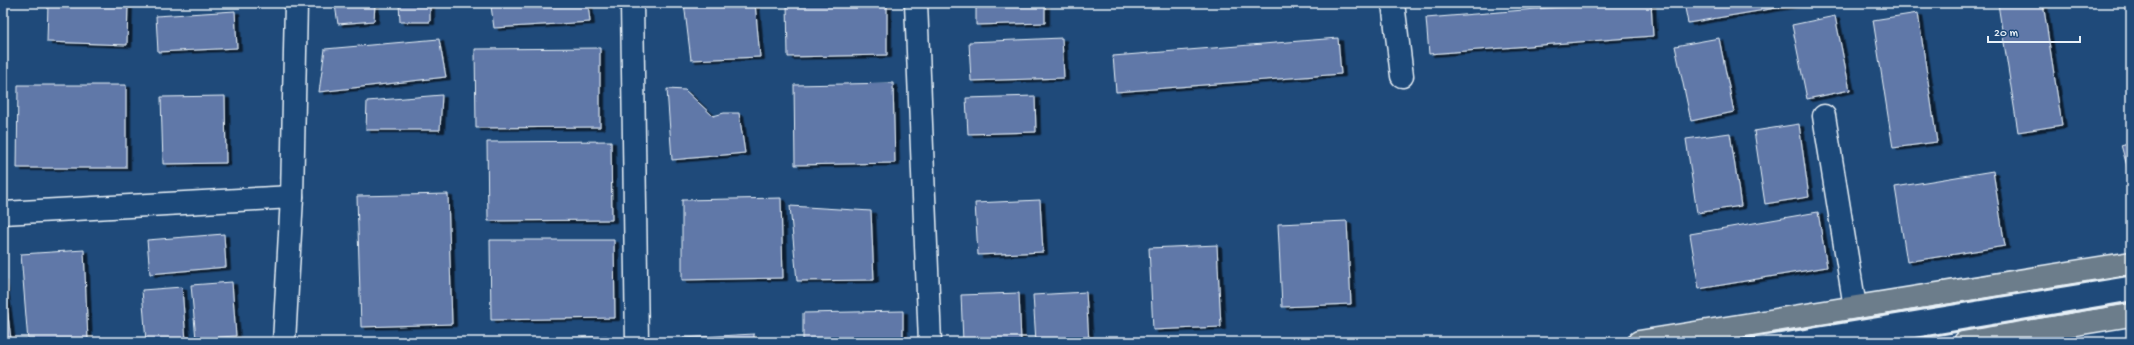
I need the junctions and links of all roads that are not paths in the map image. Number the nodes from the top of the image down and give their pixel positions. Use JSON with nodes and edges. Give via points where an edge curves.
{"nodes":[{"id":1,"x":296,"y":3,"type":"edge"},
{"id":2,"x":632,"y":3,"type":"edge"},
{"id":3,"x":916,"y":3,"type":"edge"},
{"id":4,"x":1393,"y":3,"type":"edge"},
{"id":5,"x":1402,"y":76,"type":"dead end"},
{"id":6,"x":1824,"y":116,"type":"dead end"},
{"id":7,"x":292,"y":197,"type":"junction"},
{"id":8,"x":3,"y":213,"type":"edge"},
{"id":9,"x":2131,"y":263,"type":"edge"},
{"id":10,"x":1855,"y":307,"type":"junction"},
{"id":11,"x":2131,"y":314,"type":"edge"},
{"id":12,"x":284,"y":342,"type":"edge"},
{"id":13,"x":637,"y":342,"type":"edge"},
{"id":14,"x":930,"y":342,"type":"edge"},
{"id":15,"x":1639,"y":342,"type":"edge"},
{"id":16,"x":1964,"y":342,"type":"edge"}],
"edges":[{"from":1,"to":7,"type":"street"},
{"from":2,"to":13,"type":"street"},
{"from":3,"to":14,"type":"street"},
{"from":4,"to":5,"type":"street"},
{"from":6,"to":10,"type":"street"},
{"from":7,"to":8,"type":"street"},
{"from":7,"to":12,"type":"street"},
{"from":9,"to":10,"type":"main road"},
{"from":10,"to":15,"type":"main road"},
{"from":11,"to":16,"type":"main road"}]}
